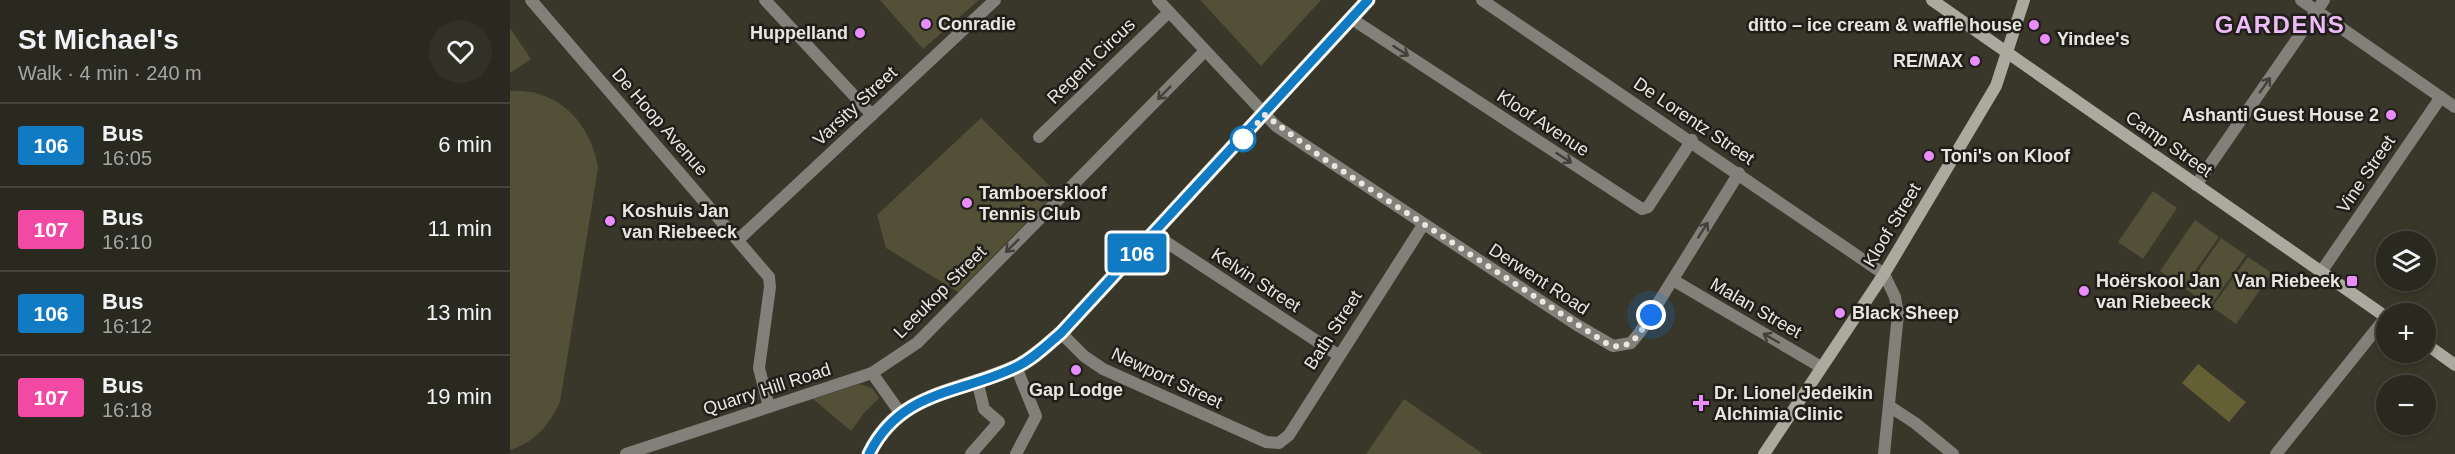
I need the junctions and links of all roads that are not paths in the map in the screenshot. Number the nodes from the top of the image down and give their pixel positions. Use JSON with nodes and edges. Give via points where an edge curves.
{"nodes":[{"id":1,"x":531,"y":0,"type":"edge"},
{"id":2,"x":765,"y":0,"type":"edge"},
{"id":3,"x":995,"y":0,"type":"edge"},
{"id":4,"x":1158,"y":0,"type":"edge"},
{"id":5,"x":1368,"y":0,"type":"edge"},
{"id":6,"x":1482,"y":0,"type":"edge"},
{"id":7,"x":1932,"y":0,"type":"edge"},
{"id":8,"x":2024,"y":0,"type":"edge"},
{"id":9,"x":2301,"y":0,"type":"edge"},
{"id":10,"x":2320,"y":5,"type":"edge"},
{"id":11,"x":1169,"y":12,"type":"junction"},
{"id":12,"x":1352,"y":19,"type":"junction"},
{"id":13,"x":1205,"y":51,"type":"junction"},
{"id":14,"x":2008,"y":54,"type":"junction"},
{"id":15,"x":2441,"y":97,"type":"junction"},
{"id":16,"x":2455,"y":107,"type":"edge"},
{"id":17,"x":872,"y":115,"type":"junction"},
{"id":18,"x":1265,"y":115,"type":"junction"},
{"id":19,"x":1039,"y":136,"type":"dead end"},
{"id":20,"x":1692,"y":140,"type":"junction"},
{"id":21,"x":1739,"y":173,"type":"junction"},
{"id":22,"x":2196,"y":185,"type":"junction"},
{"id":23,"x":1424,"y":225,"type":"junction"},
{"id":24,"x":1154,"y":234,"type":"junction"},
{"id":25,"x":739,"y":239,"type":"junction"},
{"id":26,"x":2321,"y":272,"type":"junction"},
{"id":27,"x":1884,"y":274,"type":"junction"},
{"id":28,"x":1673,"y":280,"type":"junction"},
{"id":29,"x":2376,"y":310,"type":"edge"},
{"id":30,"x":2376,"y":329,"type":"edge"},
{"id":31,"x":1061,"y":333,"type":"junction"},
{"id":32,"x":2436,"y":351,"type":"edge"},
{"id":33,"x":1338,"y":355,"type":"junction"},
{"id":34,"x":2455,"y":365,"type":"edge"},
{"id":35,"x":1016,"y":367,"type":"junction"},
{"id":36,"x":1821,"y":367,"type":"junction"},
{"id":37,"x":872,"y":374,"type":"junction"},
{"id":38,"x":977,"y":380,"type":"junction"},
{"id":39,"x":1889,"y":406,"type":"junction"},
{"id":40,"x":769,"y":407,"type":"junction"},
{"id":41,"x":901,"y":414,"type":"junction"},
{"id":42,"x":1266,"y":442,"type":"joint"},
{"id":43,"x":626,"y":454,"type":"edge"},
{"id":44,"x":869,"y":454,"type":"edge"},
{"id":45,"x":971,"y":454,"type":"edge"},
{"id":46,"x":1016,"y":454,"type":"edge"},
{"id":47,"x":1764,"y":454,"type":"edge"},
{"id":48,"x":1884,"y":454,"type":"edge"},
{"id":49,"x":1953,"y":454,"type":"edge"},
{"id":50,"x":2276,"y":454,"type":"edge"}],
"edges":[{"from":1,"to":25,"type":"street","name":"De Hoop Avenue"},
{"from":2,"to":17,"type":"street"},
{"from":3,"to":17,"type":"street","name":"Varsity Street"},
{"from":4,"to":11,"type":"street","name":"Derwent Road"},
{"from":5,"to":12,"type":"main road"},
{"from":6,"to":20,"type":"street","name":"De Lorentz Street"},
{"from":7,"to":14,"type":"street","name":"Camp Street"},
{"from":8,"to":14,"type":"street","name":"Kloof Street"},
{"from":9,"to":10,"type":"street"},
{"from":10,"to":15,"type":"street"},
{"from":22,"to":10,"type":"street","one_way":true},
{"from":11,"to":13,"type":"street","name":"Derwent Road"},
{"from":11,"to":19,"type":"street","name":"Regent Circus"},
{"from":12,"to":18,"type":"main road"},
{"from":12,"to":20,"type":"street","name":"Kloof Avenue","one_way":true,"via":[[1642,209],[1648,207]]},
{"from":13,"to":18,"type":"street","name":"Derwent Road"},
{"from":13,"to":37,"type":"street","name":"Leeukop Street","one_way":true,"via":[[917,344]]},
{"from":14,"to":22,"type":"street","name":"Camp Street"},
{"from":14,"to":27,"type":"street","name":"Kloof Street","via":[[1996,86]]},
{"from":15,"to":16,"type":"street"},
{"from":15,"to":26,"type":"street","name":"Vine Street"},
{"from":17,"to":25,"type":"street","name":"Varsity Street"},
{"from":18,"to":23,"type":"street","name":"Derwent Road"},
{"from":18,"to":24,"type":"main road"},
{"from":20,"to":21,"type":"street","name":"De Lorentz Street"},
{"from":21,"to":27,"type":"street","name":"De Lorentz Street"},
{"from":28,"to":21,"type":"street","name":"Derwent Road","one_way":true},
{"from":22,"to":26,"type":"street","name":"Camp Street"},
{"from":23,"to":28,"type":"street","name":"Derwent Road","via":[[1613,346],[1635,340]]},
{"from":23,"to":33,"type":"street","name":"Bath Street"},
{"from":24,"to":31,"type":"main road"},
{"from":24,"to":33,"type":"street","name":"Kelvin Street"},
{"from":25,"to":40,"type":"street","name":"De Hoop Avenue","via":[[770,282],[759,368]]},
{"from":26,"to":29,"type":"street","name":"Camp Street"},
{"from":27,"to":36,"type":"street","name":"Kloof Street"},
{"from":27,"to":39,"type":"street","via":[[1898,314]]},
{"from":36,"to":28,"type":"street","name":"Malan Street","one_way":true},
{"from":30,"to":50,"type":"street"},
{"from":31,"to":35,"type":"main road"},
{"from":31,"to":42,"type":"street","name":"Newport Street","via":[[1103,369]]},
{"from":32,"to":34,"type":"street"},
{"from":33,"to":42,"type":"street","name":"Bath Street","via":[[1289,435],[1279,443]]},
{"from":35,"to":38,"type":"main road"},
{"from":35,"to":46,"type":"street","via":[[1036,416]]},
{"from":36,"to":47,"type":"street","name":"Kloof Street"},
{"from":37,"to":40,"type":"street","name":"Quarry Hill Road"},
{"from":37,"to":41,"type":"street"},
{"from":38,"to":41,"type":"main road","via":[[937,393]]},
{"from":38,"to":45,"type":"street","via":[[984,409],[999,422]]},
{"from":39,"to":48,"type":"street"},
{"from":39,"to":49,"type":"street"},
{"from":40,"to":43,"type":"street","name":"Quarry Hill Road"},
{"from":41,"to":44,"type":"main road","via":[[881,434]]}]}
